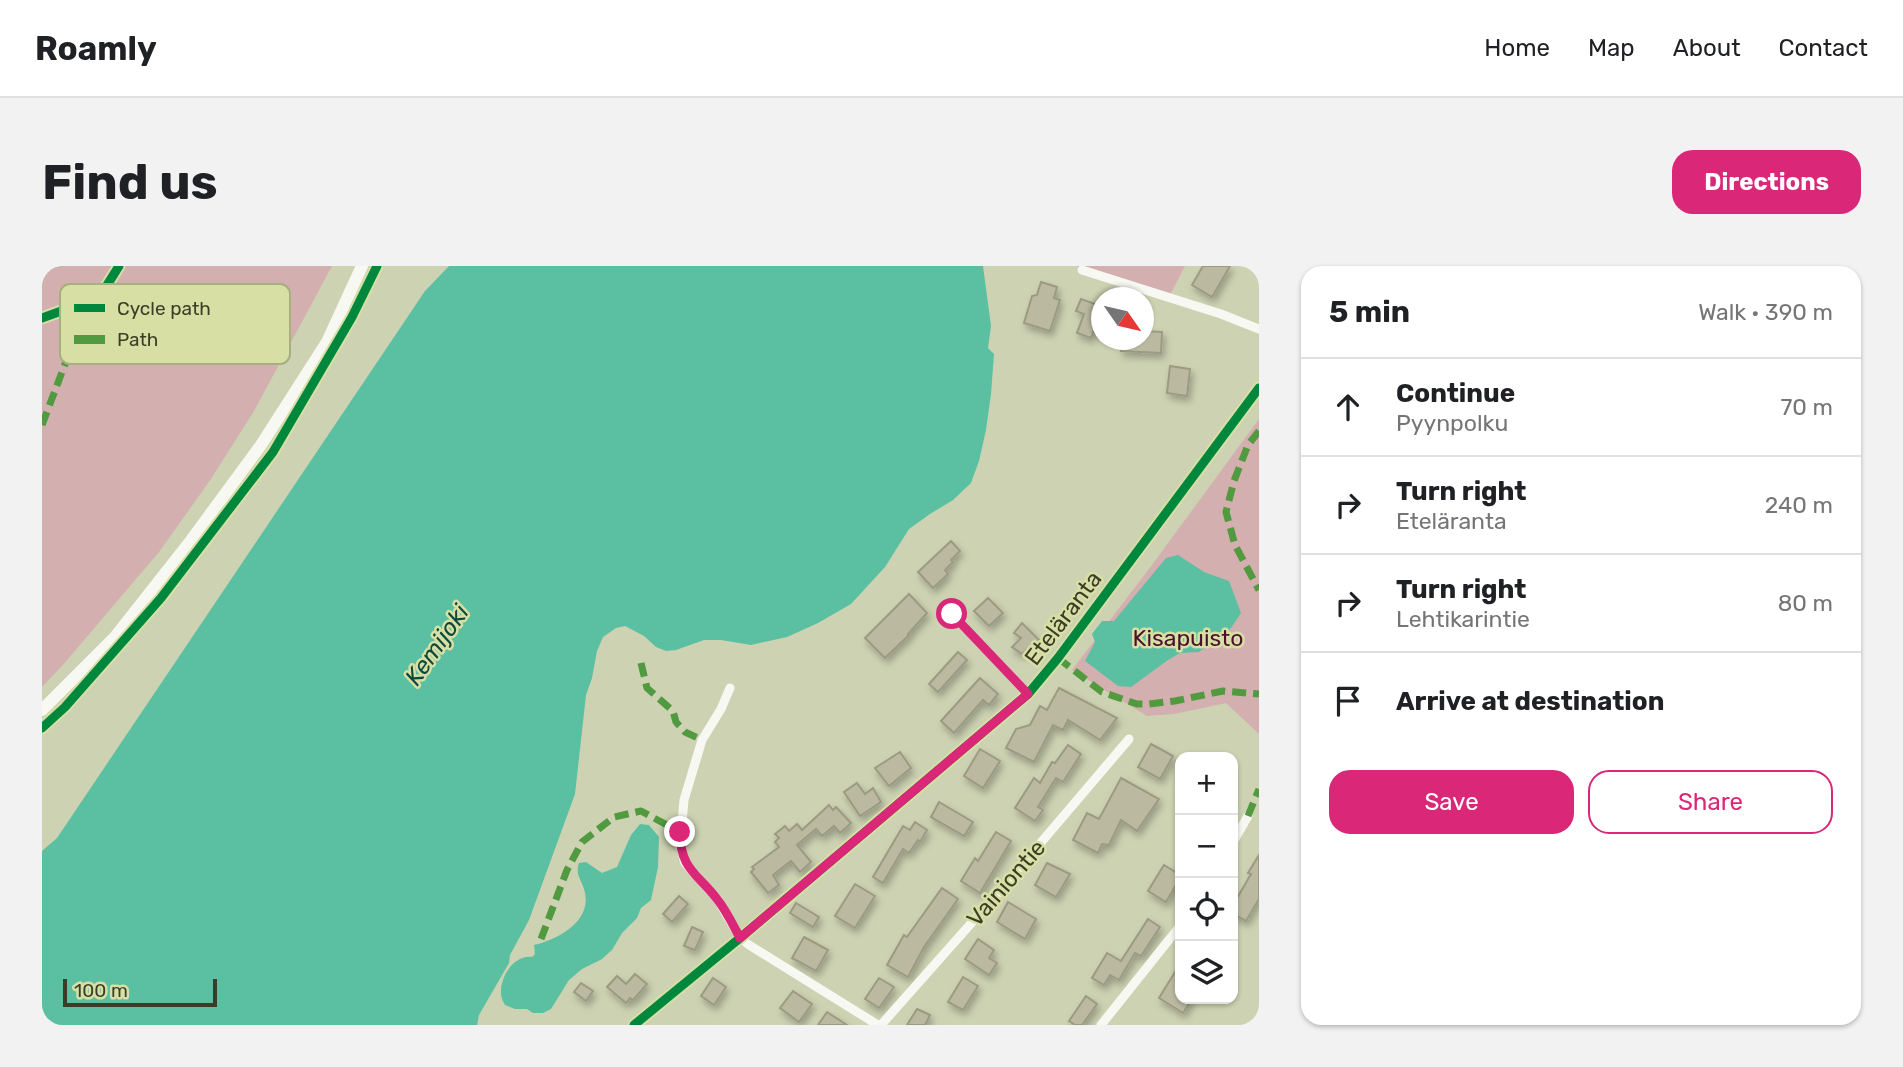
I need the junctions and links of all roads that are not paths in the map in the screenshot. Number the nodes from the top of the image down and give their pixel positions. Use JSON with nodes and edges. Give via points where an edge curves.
{"nodes":[{"id":1,"x":362,"y":266,"type":"edge"},
{"id":2,"x":1082,"y":270,"type":"dead end"},
{"id":3,"x":1259,"y":329,"type":"edge"},
{"id":4,"x":1259,"y":388,"type":"edge"},
{"id":5,"x":952,"y":614,"type":"dead end"},
{"id":6,"x":730,"y":688,"type":"dead end"},
{"id":7,"x":1028,"y":694,"type":"junction"},
{"id":8,"x":42,"y":710,"type":"edge"},
{"id":9,"x":1129,"y":739,"type":"dead end"},
{"id":10,"x":1248,"y":816,"type":"dead end"},
{"id":11,"x":1238,"y":833,"type":"edge"},
{"id":12,"x":1175,"y":932,"type":"edge"},
{"id":13,"x":740,"y":938,"type":"junction"},
{"id":14,"x":634,"y":1025,"type":"edge"},
{"id":15,"x":879,"y":1025,"type":"edge"},
{"id":16,"x":1101,"y":1025,"type":"edge"}],
"edges":[{"from":1,"to":8,"type":"main road","via":[[327,342],[253,456],[115,637]]},
{"from":2,"to":3,"type":"street"},
{"from":4,"to":7,"type":"street","name":"Eteläranta"},
{"from":5,"to":7,"type":"street"},
{"from":6,"to":13,"type":"street","via":[[702,740],[684,800],[680,845],[685,863],[719,900]]},
{"from":7,"to":13,"type":"street","name":"Eteläranta"},
{"from":9,"to":15,"type":"street","name":"Vainiontie"},
{"from":10,"to":11,"type":"street"},
{"from":12,"to":16,"type":"street"},
{"from":13,"to":14,"type":"street","name":"Eteläranta"},
{"from":13,"to":15,"type":"street"}]}
